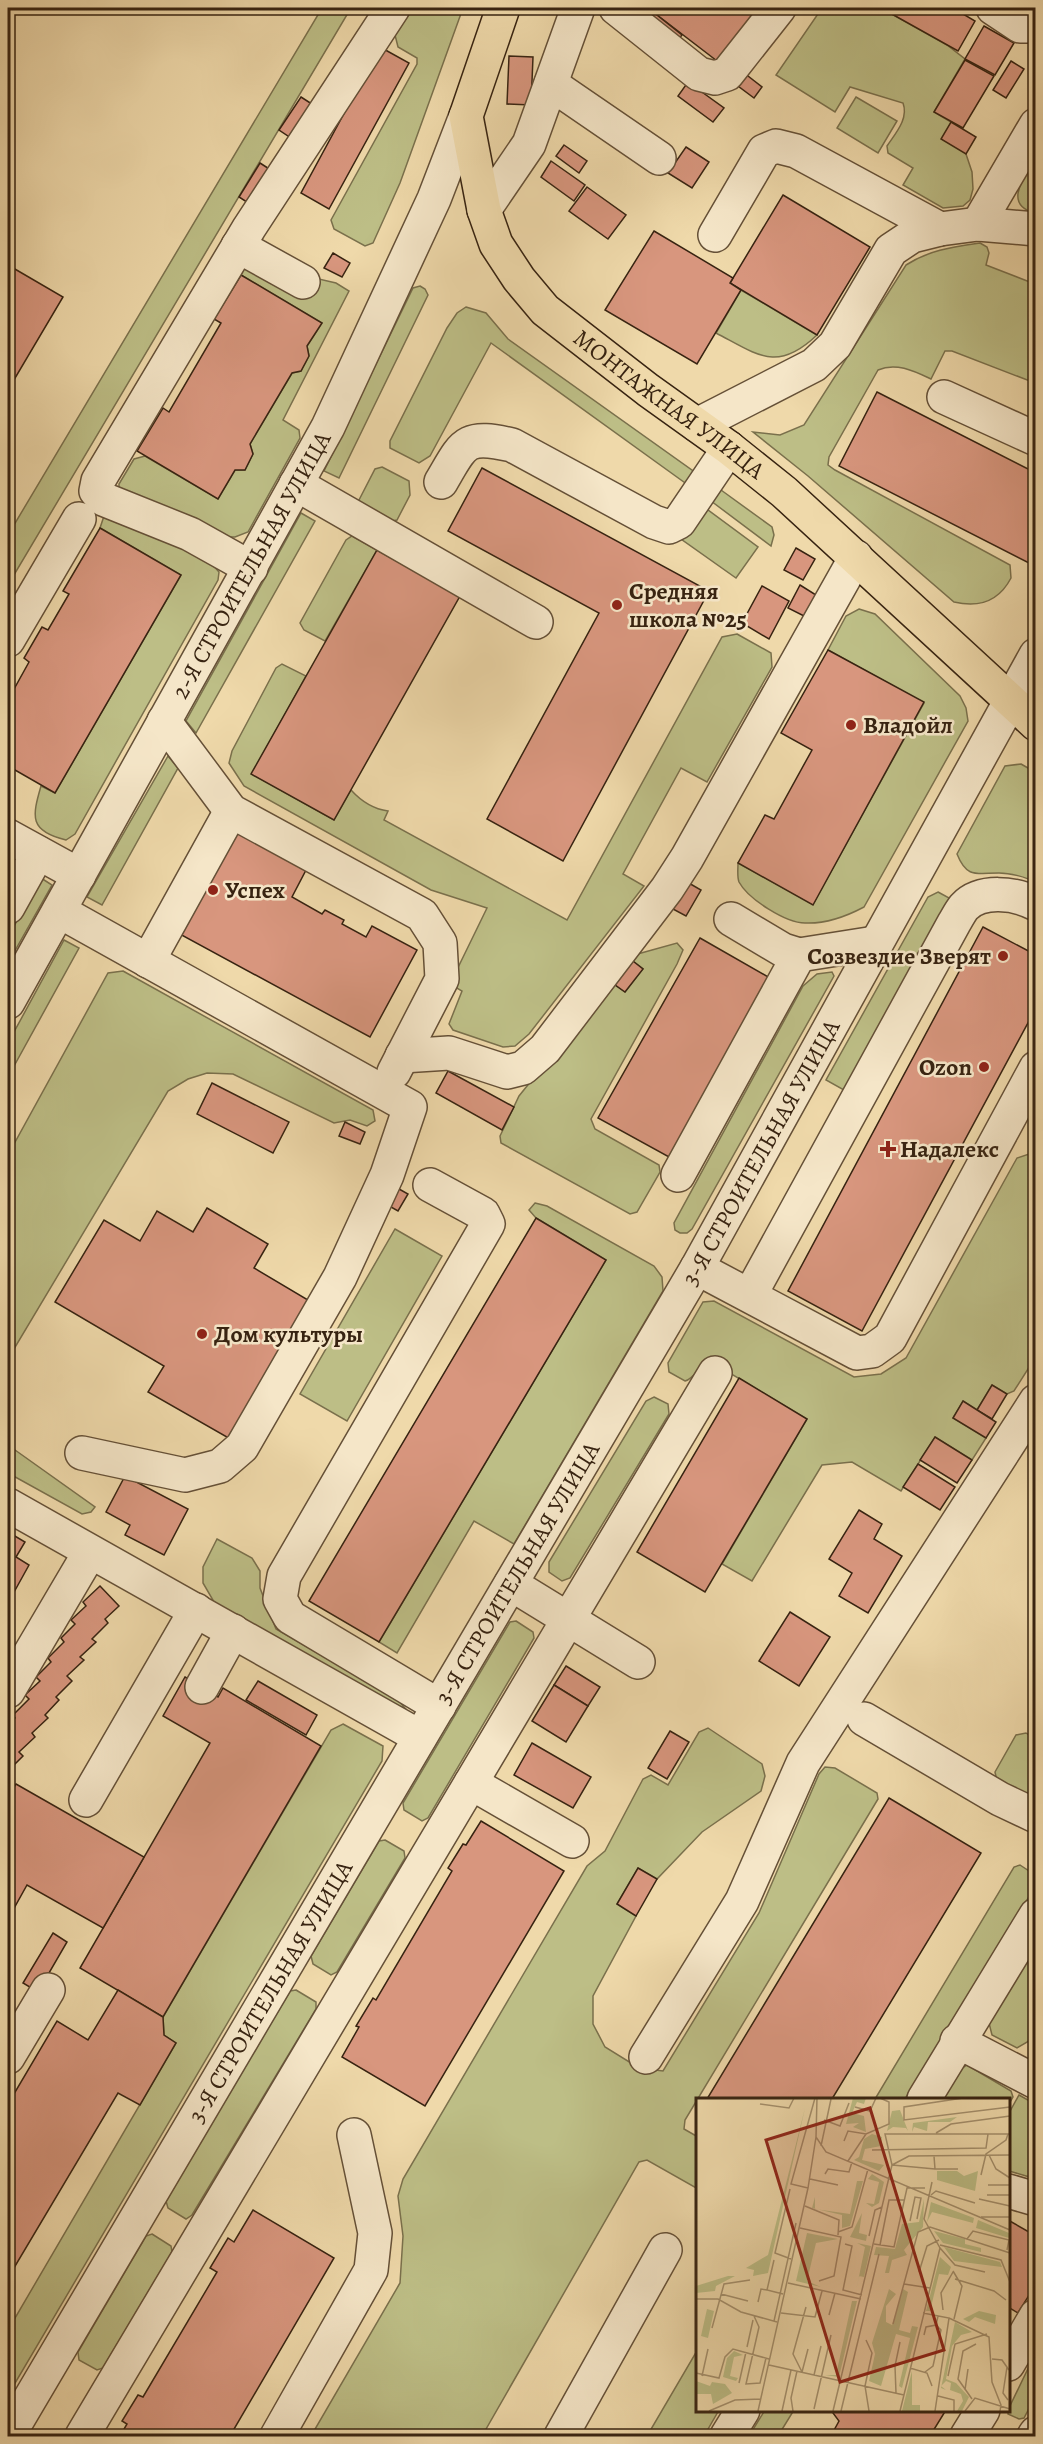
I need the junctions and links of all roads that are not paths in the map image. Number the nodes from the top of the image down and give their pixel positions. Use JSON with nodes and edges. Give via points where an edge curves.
{"nodes":[{"id":1,"x":393,"y":8,"type":"edge"},
{"id":2,"x":502,"y":8,"type":"edge"},
{"id":3,"x":578,"y":8,"type":"edge"},
{"id":4,"x":616,"y":8,"type":"edge"},
{"id":5,"x":779,"y":8,"type":"edge"},
{"id":6,"x":993,"y":8,"type":"edge"},
{"id":7,"x":1035,"y":26,"type":"edge"},
{"id":8,"x":551,"y":84,"type":"junction"},
{"id":9,"x":466,"y":116,"type":"junction"},
{"id":10,"x":1035,"y":125,"type":"edge"},
{"id":11,"x":659,"y":158,"type":"dead end"},
{"id":12,"x":484,"y":210,"type":"junction"},
{"id":13,"x":978,"y":224,"type":"junction"},
{"id":14,"x":940,"y":229,"type":"junction"},
{"id":15,"x":1035,"y":230,"type":"edge"},
{"id":16,"x":715,"y":235,"type":"dead end"},
{"id":17,"x":238,"y":246,"type":"junction"},
{"id":18,"x":303,"y":282,"type":"dead end"},
{"id":19,"x":944,"y":397,"type":"dead end"},
{"id":20,"x":697,"y":425,"type":"junction"},
{"id":21,"x":1035,"y":439,"type":"edge"},
{"id":22,"x":729,"y":448,"type":"junction"},
{"id":23,"x":441,"y":482,"type":"dead end"},
{"id":24,"x":297,"y":484,"type":"junction"},
{"id":25,"x":79,"y":519,"type":"dead end"},
{"id":26,"x":856,"y":557,"type":"junction"},
{"id":27,"x":251,"y":568,"type":"junction"},
{"id":28,"x":536,"y":621,"type":"dead end"},
{"id":29,"x":8,"y":640,"type":"edge"},
{"id":30,"x":1035,"y":655,"type":"edge"},
{"id":31,"x":1010,"y":700,"type":"junction"},
{"id":32,"x":164,"y":721,"type":"junction"},
{"id":33,"x":1035,"y":724,"type":"edge"},
{"id":34,"x":231,"y":811,"type":"junction"},
{"id":35,"x":8,"y":836,"type":"edge"},
{"id":36,"x":38,"y":853,"type":"junction"},
{"id":37,"x":79,"y":875,"type":"junction"},
{"id":38,"x":1035,"y":904,"type":"edge"},
{"id":39,"x":8,"y":907,"type":"edge"},
{"id":40,"x":59,"y":910,"type":"junction"},
{"id":41,"x":731,"y":919,"type":"dead end"},
{"id":42,"x":875,"y":944,"type":"junction"},
{"id":43,"x":799,"y":955,"type":"junction"},
{"id":44,"x":148,"y":961,"type":"junction"},
{"id":45,"x":8,"y":1002,"type":"edge"},
{"id":46,"x":402,"y":1056,"type":"junction"},
{"id":47,"x":1035,"y":1068,"type":"edge"},
{"id":48,"x":383,"y":1092,"type":"junction"},
{"id":49,"x":678,"y":1175,"type":"dead end"},
{"id":50,"x":430,"y":1185,"type":"dead end"},
{"id":51,"x":697,"y":1268,"type":"junction"},
{"id":52,"x":750,"y":1295,"type":"junction"},
{"id":53,"x":715,"y":1373,"type":"dead end"},
{"id":54,"x":1035,"y":1401,"type":"edge"},
{"id":55,"x":82,"y":1453,"type":"dead end"},
{"id":56,"x":8,"y":1505,"type":"edge"},
{"id":57,"x":90,"y":1552,"type":"junction"},
{"id":58,"x":511,"y":1584,"type":"junction"},
{"id":59,"x":196,"y":1610,"type":"junction"},
{"id":60,"x":568,"y":1620,"type":"junction"},
{"id":61,"x":232,"y":1631,"type":"junction"},
{"id":62,"x":638,"y":1662,"type":"dead end"},
{"id":63,"x":202,"y":1687,"type":"dead end"},
{"id":64,"x":8,"y":1691,"type":"edge"},
{"id":65,"x":439,"y":1706,"type":"junction"},
{"id":66,"x":864,"y":1719,"type":"dead end"},
{"id":67,"x":420,"y":1737,"type":"junction"},
{"id":68,"x":471,"y":1783,"type":"junction"},
{"id":69,"x":86,"y":1800,"type":"dead end"},
{"id":70,"x":1035,"y":1816,"type":"edge"},
{"id":71,"x":572,"y":1841,"type":"dead end"},
{"id":72,"x":1035,"y":1916,"type":"edge"},
{"id":73,"x":48,"y":1990,"type":"dead end"},
{"id":74,"x":957,"y":2041,"type":"junction"},
{"id":75,"x":8,"y":2057,"type":"edge"},
{"id":76,"x":646,"y":2057,"type":"dead end"},
{"id":77,"x":1035,"y":2082,"type":"edge"},
{"id":78,"x":925,"y":2098,"type":"edge"},
{"id":79,"x":354,"y":2135,"type":"dead end"},
{"id":80,"x":1010,"y":2191,"type":"edge"},
{"id":81,"x":1035,"y":2196,"type":"edge"},
{"id":82,"x":665,"y":2250,"type":"dead end"},
{"id":83,"x":1035,"y":2316,"type":"edge"},
{"id":84,"x":1010,"y":2360,"type":"edge"},
{"id":85,"x":742,"y":2411,"type":"edge"},
{"id":86,"x":981,"y":2411,"type":"edge"},
{"id":87,"x":8,"y":2436,"type":"edge"},
{"id":88,"x":82,"y":2436,"type":"edge"},
{"id":89,"x":277,"y":2436,"type":"edge"},
{"id":90,"x":561,"y":2436,"type":"edge"},
{"id":91,"x":727,"y":2436,"type":"edge"},
{"id":92,"x":967,"y":2436,"type":"edge"}],
"edges":[{"from":1,"to":17,"type":"street"},
{"from":2,"to":9,"type":"main road","name":"МОНТАЖНАЯ УЛИЦА"},
{"from":3,"to":8,"type":"street"},
{"from":4,"to":5,"type":"street","via":[[699,74],[715,78],[727,74]]},
{"from":6,"to":7,"type":"street","via":[[1020,26]]},
{"from":8,"to":11,"type":"street"},
{"from":8,"to":12,"type":"street","via":[[530,144]]},
{"from":9,"to":12,"type":"main road","name":"МОНТАЖНАЯ УЛИЦА"},
{"from":9,"to":24,"type":"street","name":"2-Я СТРОИТЕЛЬНАЯ УЛИЦА","via":[[382,316]]},
{"from":10,"to":13,"type":"street"},
{"from":12,"to":20,"type":"main road","name":"МОНТАЖНАЯ УЛИЦА","via":[[496,244],[545,310]]},
{"from":13,"to":14,"type":"street"},
{"from":13,"to":15,"type":"street"},
{"from":14,"to":16,"type":"street","via":[[796,151],[776,146],[764,151]]},
{"from":14,"to":20,"type":"street","via":[[912,236],[891,250],[835,345],[814,365]]},
{"from":17,"to":18,"type":"street"},
{"from":17,"to":27,"type":"street","via":[[98,481],[96,491],[104,499],[190,534]]},
{"from":19,"to":21,"type":"street"},
{"from":20,"to":22,"type":"main road","name":"МОНТАЖНАЯ УЛИЦА"},
{"from":22,"to":23,"type":"street","via":[[679,522],[669,527],[512,446],[489,440],[473,441],[461,448]]},
{"from":22,"to":26,"type":"main road","name":"МОНТАЖНАЯ УЛИЦА"},
{"from":24,"to":27,"type":"street","name":"2-Я СТРОИТЕЛЬНАЯ УЛИЦА"},
{"from":24,"to":28,"type":"street"},
{"from":25,"to":29,"type":"street"},
{"from":26,"to":31,"type":"main road","name":"МОНТАЖНАЯ УЛИЦА"},
{"from":26,"to":46,"type":"street","via":[[687,858],[545,1049],[523,1068],[507,1072],[448,1053]]},
{"from":27,"to":32,"type":"street","name":"2-Я СТРОИТЕЛЬНАЯ УЛИЦА"},
{"from":30,"to":31,"type":"street","name":"3-Я СТРОИТЕЛЬНАЯ УЛИЦА"},
{"from":31,"to":33,"type":"main road","name":"МОНТАЖНАЯ УЛИЦА"},
{"from":31,"to":42,"type":"street","name":"3-Я СТРОИТЕЛЬНАЯ УЛИЦА"},
{"from":32,"to":34,"type":"street"},
{"from":32,"to":37,"type":"street","name":"2-Я СТРОИТЕЛЬНАЯ УЛИЦА"},
{"from":34,"to":44,"type":"street"},
{"from":34,"to":46,"type":"street","via":[[422,915],[440,943],[442,979]]},
{"from":35,"to":36,"type":"street"},
{"from":36,"to":37,"type":"street"},
{"from":36,"to":39,"type":"street"},
{"from":37,"to":40,"type":"street","name":"2-Я СТРОИТЕЛЬНАЯ УЛИЦА"},
{"from":38,"to":52,"type":"street","via":[[1004,895],[982,896],[965,906]]},
{"from":40,"to":44,"type":"street"},
{"from":40,"to":45,"type":"street","name":"2-Я СТРОИТЕЛЬНАЯ УЛИЦА"},
{"from":41,"to":43,"type":"street","via":[[783,950]]},
{"from":42,"to":43,"type":"street"},
{"from":42,"to":51,"type":"street","name":"3-Я СТРОИТЕЛЬНАЯ УЛИЦА"},
{"from":43,"to":49,"type":"street"},
{"from":44,"to":48,"type":"street"},
{"from":46,"to":48,"type":"street"},
{"from":47,"to":52,"type":"street","via":[[890,1338],[872,1351],[857,1353]]},
{"from":48,"to":55,"type":"street","via":[[410,1107],[387,1175],[340,1277],[242,1447],[220,1466],[185,1475]]},
{"from":50,"to":65,"type":"street","via":[[483,1214],[488,1224],[284,1576],[280,1599],[290,1617]]},
{"from":51,"to":52,"type":"street"},
{"from":51,"to":58,"type":"street","name":"3-Я СТРОИТЕЛЬНАЯ УЛИЦА"},
{"from":53,"to":60,"type":"street"},
{"from":54,"to":76,"type":"street","via":[[803,1763],[742,1901]]},
{"from":56,"to":57,"type":"street"},
{"from":57,"to":59,"type":"street"},
{"from":57,"to":64,"type":"street"},
{"from":58,"to":60,"type":"street"},
{"from":58,"to":65,"type":"street","name":"3-Я СТРОИТЕЛЬНАЯ УЛИЦА"},
{"from":59,"to":61,"type":"street"},
{"from":59,"to":69,"type":"street"},
{"from":60,"to":62,"type":"street"},
{"from":60,"to":68,"type":"street"},
{"from":61,"to":63,"type":"street"},
{"from":61,"to":67,"type":"street"},
{"from":65,"to":67,"type":"street","name":"3-Я СТРОИТЕЛЬНАЯ УЛИЦА"},
{"from":66,"to":70,"type":"street"},
{"from":67,"to":87,"type":"street","name":"3-Я СТРОИТЕЛЬНАЯ УЛИЦА"},
{"from":68,"to":71,"type":"street"},
{"from":68,"to":88,"type":"street"},
{"from":72,"to":74,"type":"street"},
{"from":73,"to":75,"type":"street"},
{"from":74,"to":77,"type":"street"},
{"from":74,"to":78,"type":"street"},
{"from":79,"to":89,"type":"street","via":[[375,2233],[371,2270]]},
{"from":80,"to":81,"type":"street"},
{"from":82,"to":90,"type":"street"},
{"from":83,"to":84,"type":"street"},
{"from":85,"to":91,"type":"street"},
{"from":86,"to":92,"type":"street"}]}
